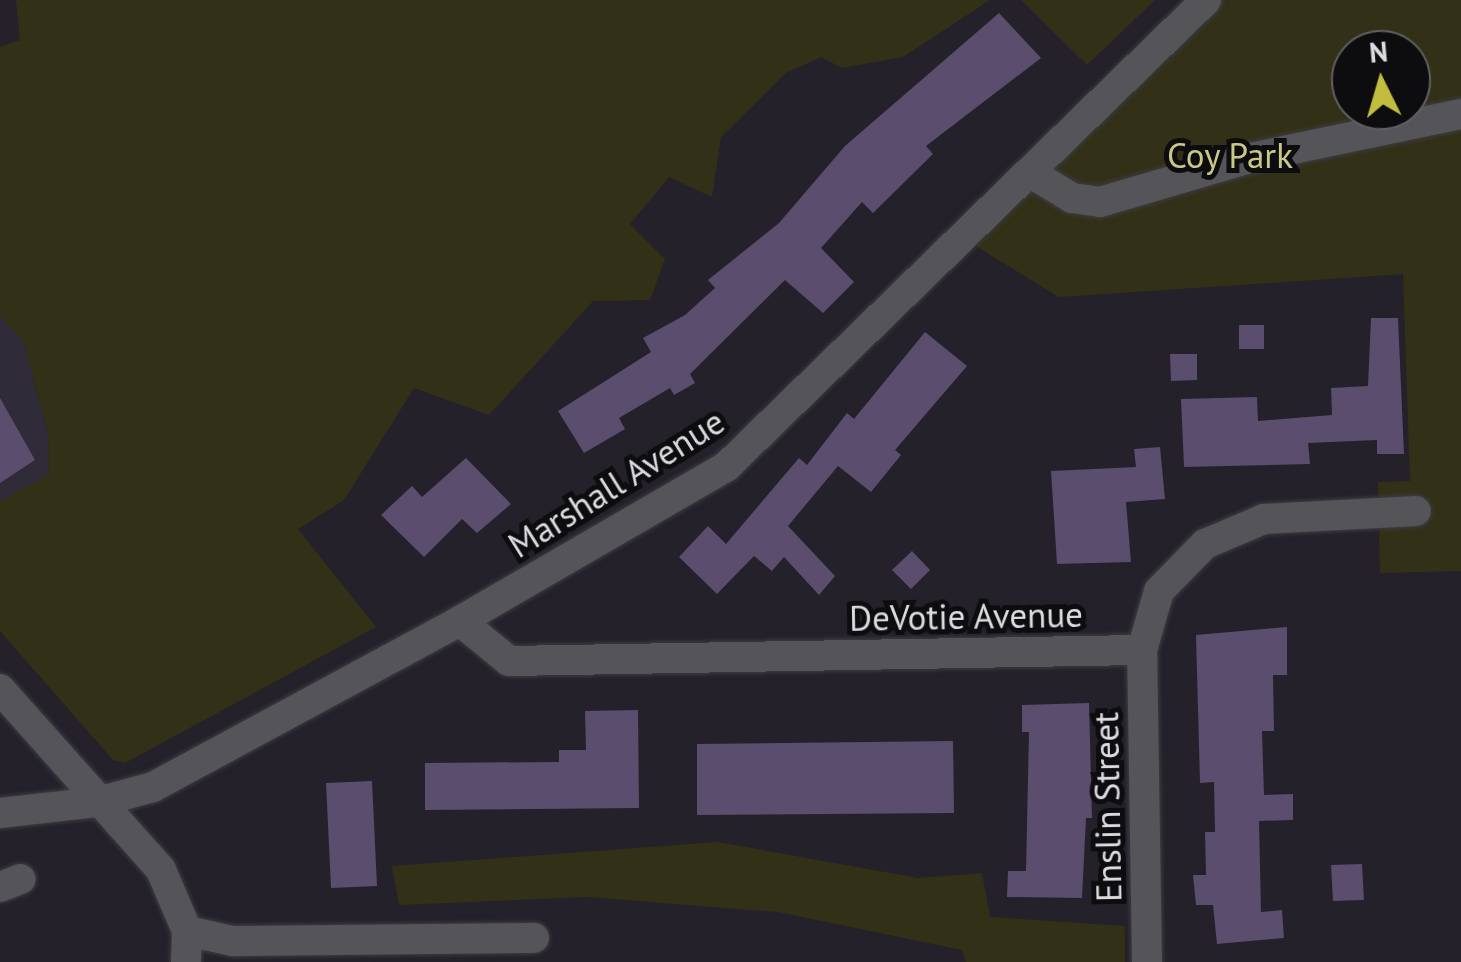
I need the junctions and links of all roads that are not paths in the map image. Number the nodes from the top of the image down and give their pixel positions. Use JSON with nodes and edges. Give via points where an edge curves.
{"nodes":[{"id":1,"x":1206,"y":0,"type":"edge"},
{"id":2,"x":1461,"y":114,"type":"edge"},
{"id":3,"x":1028,"y":172,"type":"junction"},
{"id":4,"x":1416,"y":512,"type":"dead end"},
{"id":5,"x":460,"y":621,"type":"junction"},
{"id":6,"x":1142,"y":650,"type":"junction"},
{"id":7,"x":0,"y":689,"type":"edge"},
{"id":8,"x":98,"y":802,"type":"junction"},
{"id":9,"x":0,"y":813,"type":"edge"},
{"id":10,"x":187,"y":931,"type":"junction"},
{"id":11,"x":534,"y":938,"type":"dead end"},
{"id":12,"x":186,"y":962,"type":"edge"},
{"id":13,"x":1147,"y":962,"type":"edge"}],
"edges":[{"from":1,"to":3,"type":"street","name":"Marshall Avenue"},
{"from":2,"to":3,"type":"street","via":[[1250,158],[1100,202],[1072,198]]},
{"from":3,"to":5,"type":"street","name":"Marshall Avenue","via":[[726,467]]},
{"from":4,"to":6,"type":"street","via":[[1312,512],[1233,528],[1192,555],[1159,591]]},
{"from":5,"to":6,"type":"street","name":"DeVotie Avenue","via":[[509,661]]},
{"from":5,"to":8,"type":"street","name":"Marshall Avenue","via":[[153,786]]},
{"from":6,"to":13,"type":"street","name":"Enslin Street"},
{"from":7,"to":8,"type":"street"},
{"from":8,"to":9,"type":"street","name":"Marshall Avenue"},
{"from":8,"to":10,"type":"street","via":[[161,870]]},
{"from":10,"to":11,"type":"street","via":[[232,940]]},
{"from":10,"to":12,"type":"street"}]}
